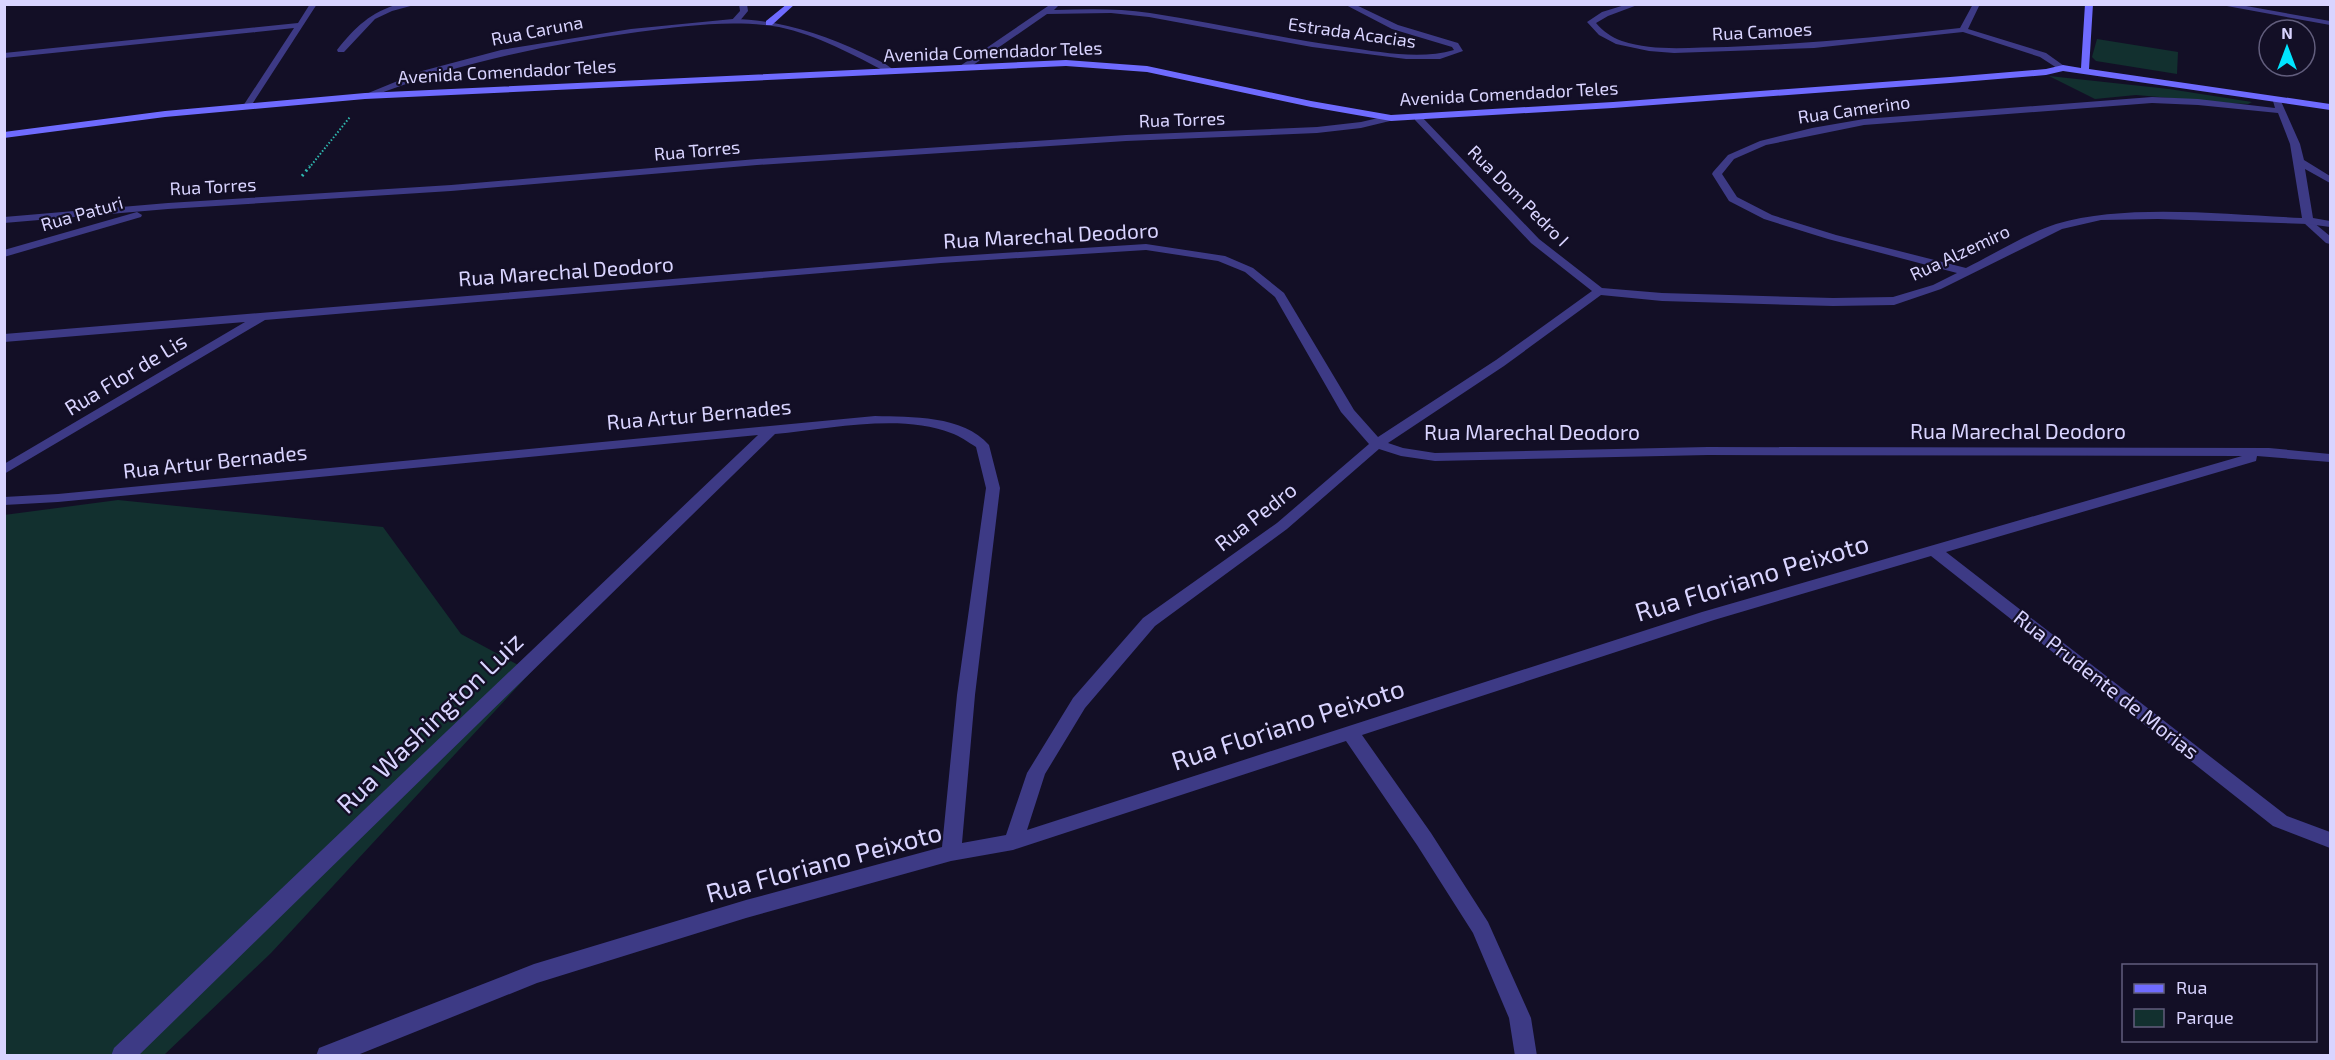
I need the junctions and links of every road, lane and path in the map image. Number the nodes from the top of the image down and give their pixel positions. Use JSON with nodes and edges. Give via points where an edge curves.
{"nodes":[{"id":1,"x":314,"y":4,"type":"edge"},
{"id":2,"x":415,"y":4,"type":"edge"},
{"id":3,"x":743,"y":4,"type":"edge"},
{"id":4,"x":792,"y":4,"type":"edge"},
{"id":5,"x":1056,"y":4,"type":"edge"},
{"id":6,"x":1347,"y":4,"type":"edge"},
{"id":7,"x":1637,"y":4,"type":"edge"},
{"id":8,"x":1977,"y":4,"type":"edge"},
{"id":9,"x":2089,"y":4,"type":"edge"},
{"id":10,"x":2219,"y":4,"type":"edge"},
{"id":11,"x":1047,"y":12,"type":"junction"},
{"id":12,"x":735,"y":21,"type":"junction"},
{"id":13,"x":770,"y":23,"type":"junction"},
{"id":14,"x":2331,"y":23,"type":"edge"},
{"id":15,"x":299,"y":25,"type":"junction"},
{"id":16,"x":1963,"y":30,"type":"junction"},
{"id":17,"x":341,"y":50,"type":"dead end"},
{"id":18,"x":4,"y":56,"type":"edge"},
{"id":19,"x":963,"y":68,"type":"junction"},
{"id":20,"x":2063,"y":68,"type":"junction"},
{"id":21,"x":2085,"y":70,"type":"junction"},
{"id":22,"x":891,"y":71,"type":"junction"},
{"id":23,"x":365,"y":96,"type":"junction"},
{"id":24,"x":2276,"y":99,"type":"junction"},
{"id":25,"x":247,"y":106,"type":"junction"},
{"id":26,"x":2331,"y":107,"type":"edge"},
{"id":27,"x":2281,"y":111,"type":"junction"},
{"id":28,"x":1391,"y":118,"type":"junction"},
{"id":29,"x":1418,"y":118,"type":"junction"},
{"id":30,"x":4,"y":135,"type":"edge"},
{"id":31,"x":2299,"y":161,"type":"junction"},
{"id":32,"x":2331,"y":180,"type":"edge"},
{"id":33,"x":282,"y":200,"type":"junction"},
{"id":34,"x":168,"y":206,"type":"junction"},
{"id":35,"x":4,"y":220,"type":"edge"},
{"id":36,"x":2308,"y":221,"type":"junction"},
{"id":37,"x":2331,"y":224,"type":"edge"},
{"id":38,"x":2331,"y":241,"type":"edge"},
{"id":39,"x":4,"y":254,"type":"edge"},
{"id":40,"x":1967,"y":272,"type":"junction"},
{"id":41,"x":1599,"y":291,"type":"junction"},
{"id":42,"x":267,"y":314,"type":"junction"},
{"id":43,"x":4,"y":338,"type":"edge"},
{"id":44,"x":773,"y":428,"type":"junction"},
{"id":45,"x":1377,"y":444,"type":"junction"},
{"id":46,"x":2269,"y":452,"type":"junction"},
{"id":47,"x":2331,"y":458,"type":"edge"},
{"id":48,"x":4,"y":470,"type":"edge"},
{"id":49,"x":4,"y":501,"type":"edge"},
{"id":50,"x":1932,"y":549,"type":"junction"},
{"id":51,"x":1349,"y":731,"type":"junction"},
{"id":52,"x":2331,"y":840,"type":"edge"},
{"id":53,"x":1013,"y":842,"type":"junction"},
{"id":54,"x":951,"y":853,"type":"junction"},
{"id":55,"x":122,"y":1056,"type":"edge"},
{"id":56,"x":327,"y":1056,"type":"edge"},
{"id":57,"x":1526,"y":1056,"type":"edge"}],
"edges":[{"from":1,"to":15,"type":"street"},
{"from":2,"to":17,"type":"street","via":[[375,13]]},
{"from":3,"to":12,"type":"street","via":[[744,11]]},
{"from":4,"to":13,"type":"main road"},
{"from":5,"to":11,"type":"street"},
{"from":6,"to":11,"type":"street","name":"Estrada Acacias","via":[[1395,27],[1455,45],[1459,51],[1454,55],[1404,58],[1149,15]]},
{"from":7,"to":16,"type":"street","name":"Rua Camoes","via":[[1591,22],[1598,31],[1622,44],[1687,50],[1814,45]]},
{"from":8,"to":16,"type":"street"},
{"from":9,"to":21,"type":"main road"},
{"from":10,"to":14,"type":"street"},
{"from":11,"to":19,"type":"street"},
{"from":12,"to":13,"type":"street","name":"Rua Caruna"},
{"from":12,"to":23,"type":"street","name":"Rua Caruna","via":[[673,25],[529,48],[443,68]]},
{"from":13,"to":22,"type":"street","name":"Rua Caruna","via":[[826,41]]},
{"from":15,"to":18,"type":"street"},
{"from":15,"to":25,"type":"street"},
{"from":16,"to":20,"type":"street","via":[[2043,55]]},
{"from":19,"to":22,"type":"main road","name":"Avenida Comendador Teles"},
{"from":19,"to":28,"type":"main road","name":"Avenida Comendador Teles","via":[[1066,63],[1147,69]]},
{"from":20,"to":21,"type":"main road","name":"Avenida Comendador Teles"},
{"from":20,"to":29,"type":"main road","name":"Avenida Comendador Teles","via":[[1926,82]]},
{"from":21,"to":24,"type":"main road","name":"Avenida Comendador Teles"},
{"from":22,"to":23,"type":"main road","name":"Avenida Comendador Teles"},
{"from":23,"to":25,"type":"main road","name":"Avenida Comendador Teles"},
{"from":23,"to":33,"type":"path","via":[[344,128]]},
{"from":24,"to":26,"type":"main road","name":"Avenida Comendador Teles"},
{"from":24,"to":27,"type":"street"},
{"from":25,"to":30,"type":"main road","name":"Avenida Comendador Teles"},
{"from":27,"to":31,"type":"street"},
{"from":27,"to":40,"type":"street","name":"Rua Camerino","via":[[2152,100],[1864,122],[1763,143],[1731,157],[1717,174],[1733,199],[1768,217]]},
{"from":28,"to":29,"type":"main road","name":"Avenida Comendador Teles"},
{"from":28,"to":33,"type":"street","name":"Rua Torres","via":[[1317,130],[757,162]]},
{"from":29,"to":41,"type":"street","name":"Rua Dom Pedro I","via":[[1535,241]]},
{"from":31,"to":32,"type":"street"},
{"from":31,"to":36,"type":"street"},
{"from":33,"to":34,"type":"street","name":"Rua Torres"},
{"from":34,"to":35,"type":"street","name":"Rua Torres"},
{"from":34,"to":39,"type":"street","name":"Rua Paturi"},
{"from":36,"to":37,"type":"street","name":"Rua Alzemiro"},
{"from":36,"to":38,"type":"street"},
{"from":36,"to":40,"type":"street","name":"Rua Alzemiro","via":[[2102,217],[2058,227]]},
{"from":40,"to":41,"type":"street","name":"Rua Alzemiro","via":[[1894,301],[1662,297]]},
{"from":41,"to":45,"type":"street","name":"Rua Pedro","via":[[1500,363]]},
{"from":42,"to":43,"type":"street","name":"Rua Marechal Deodoro"},
{"from":42,"to":45,"type":"street","name":"Rua Marechal Deodoro","via":[[941,260],[1156,249],[1221,258],[1249,270],[1280,295],[1348,412]]},
{"from":42,"to":48,"type":"street","name":"Rua Flor de Lis"},
{"from":44,"to":49,"type":"street","name":"Rua Artur Bernades"},
{"from":44,"to":54,"type":"street","name":"Rua Artur Bernades","via":[[875,420],[922,421],[957,430],[982,446],[993,488],[966,695]]},
{"from":44,"to":55,"type":"street","name":"Rua Washington Luiz"},
{"from":45,"to":46,"type":"street","name":"Rua Marechal Deodoro","via":[[1435,457],[1708,451]]},
{"from":45,"to":53,"type":"street","name":"Rua Pedro","via":[[1282,526],[1149,622],[1072,713],[1036,772]]},
{"from":46,"to":47,"type":"street","name":"Rua Marechal Deodoro"},
{"from":46,"to":50,"type":"street","name":"Rua Floriano Peixoto"},
{"from":50,"to":51,"type":"street","name":"Rua Floriano Peixoto"},
{"from":50,"to":52,"type":"street","name":"Rua Prudente de Morias","via":[[2280,821]]},
{"from":51,"to":53,"type":"street","name":"Rua Floriano Peixoto"},
{"from":51,"to":57,"type":"street","via":[[1481,928],[1520,1018]]},
{"from":53,"to":54,"type":"street","name":"Rua Floriano Peixoto"},
{"from":54,"to":56,"type":"street","name":"Rua Floriano Peixoto","via":[[746,909],[534,974]]}]}
